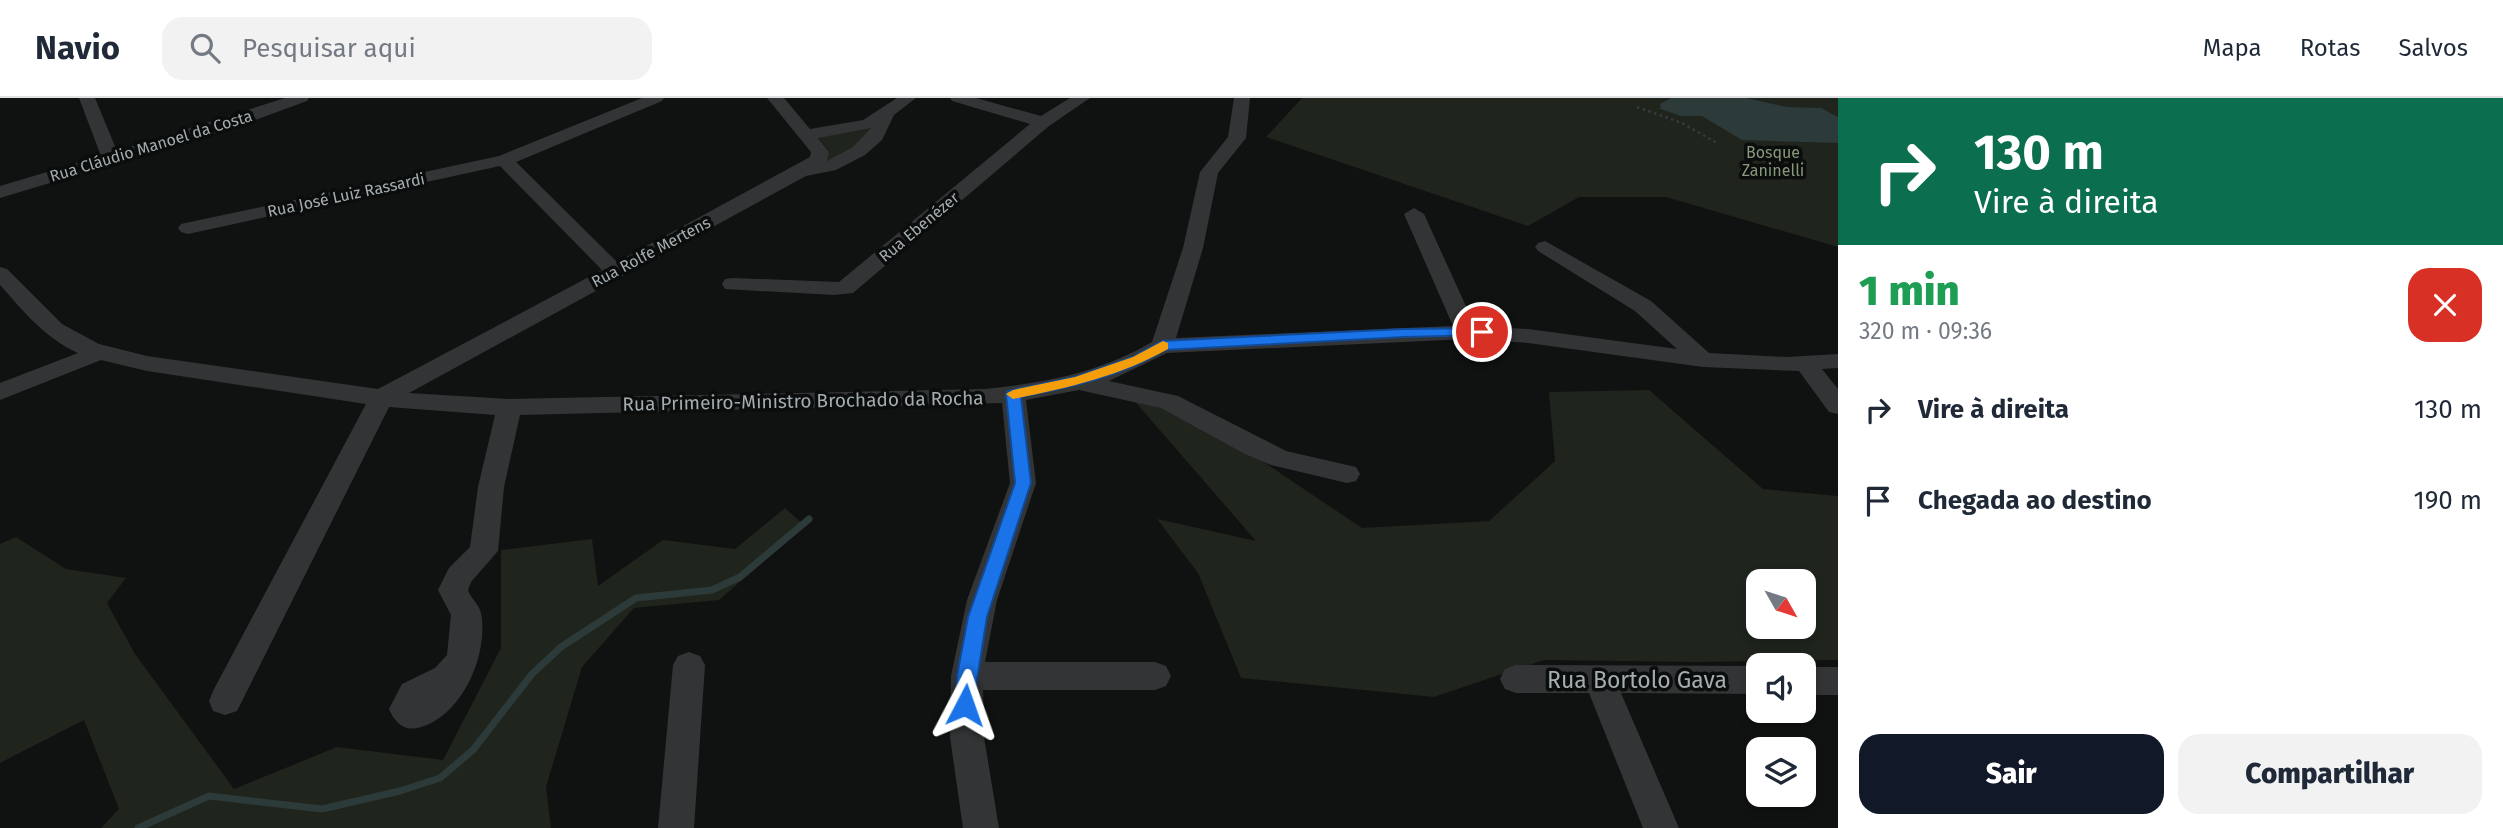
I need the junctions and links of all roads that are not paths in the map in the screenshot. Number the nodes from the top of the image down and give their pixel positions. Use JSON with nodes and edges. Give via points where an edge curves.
{"nodes":[{"id":1,"x":86,"y":98,"type":"edge"},
{"id":2,"x":301,"y":98,"type":"edge"},
{"id":3,"x":656,"y":98,"type":"edge"},
{"id":4,"x":775,"y":98,"type":"edge"},
{"id":5,"x":908,"y":98,"type":"edge"},
{"id":6,"x":958,"y":98,"type":"edge"},
{"id":7,"x":1082,"y":98,"type":"edge"},
{"id":8,"x":1263,"y":98,"type":"edge"},
{"id":9,"x":1242,"y":99,"type":"edge"},
{"id":10,"x":887,"y":112,"type":"junction"},
{"id":11,"x":1043,"y":122,"type":"junction"},
{"id":12,"x":808,"y":135,"type":"junction"},
{"id":13,"x":111,"y":159,"type":"junction"},
{"id":14,"x":504,"y":160,"type":"junction"},
{"id":15,"x":800,"y":172,"type":"junction"},
{"id":16,"x":0,"y":191,"type":"edge"},
{"id":17,"x":1414,"y":214,"type":"dead end"},
{"id":18,"x":188,"y":228,"type":"dead end"},
{"id":19,"x":1545,"y":247,"type":"dead end"},
{"id":20,"x":615,"y":272,"type":"junction"},
{"id":21,"x":0,"y":273,"type":"edge"},
{"id":22,"x":733,"y":284,"type":"dead end"},
{"id":23,"x":1467,"y":332,"type":"junction"},
{"id":24,"x":1162,"y":346,"type":"junction"},
{"id":25,"x":101,"y":352,"type":"junction"},
{"id":26,"x":1703,"y":360,"type":"junction"},
{"id":27,"x":1838,"y":361,"type":"edge"},
{"id":28,"x":1805,"y":363,"type":"junction"},
{"id":29,"x":1077,"y":382,"type":"junction"},
{"id":30,"x":0,"y":392,"type":"edge"},
{"id":31,"x":1013,"y":394,"type":"junction"},
{"id":32,"x":381,"y":398,"type":"junction"},
{"id":33,"x":1838,"y":406,"type":"edge"},
{"id":34,"x":509,"y":407,"type":"junction"},
{"id":35,"x":1346,"y":474,"type":"dead end"},
{"id":36,"x":461,"y":660,"type":"dead end"},
{"id":37,"x":688,"y":665,"type":"dead end"},
{"id":38,"x":967,"y":676,"type":"junction"},
{"id":39,"x":1155,"y":676,"type":"dead end"},
{"id":40,"x":1516,"y":679,"type":"dead end"},
{"id":41,"x":1599,"y":679,"type":"junction"},
{"id":42,"x":1746,"y":680,"type":"edge"},
{"id":43,"x":1816,"y":681,"type":"edge"},
{"id":44,"x":1838,"y":681,"type":"edge"},
{"id":45,"x":225,"y":701,"type":"dead end"},
{"id":46,"x":676,"y":828,"type":"edge"},
{"id":47,"x":981,"y":828,"type":"edge"},
{"id":48,"x":1661,"y":828,"type":"edge"}],
"edges":[{"from":1,"to":13,"type":"street"},
{"from":2,"to":13,"type":"street","name":"Rua Cláudio Manoel da Costa"},
{"from":3,"to":14,"type":"street","name":"Rua José Luiz Rassardi"},
{"from":4,"to":12,"type":"street"},
{"from":5,"to":10,"type":"street","name":"Rua Rolfe Mertens"},
{"from":6,"to":11,"type":"street"},
{"from":7,"to":11,"type":"street","name":"Rua Ebenézer"},
{"from":8,"to":9,"type":"street"},
{"from":9,"to":24,"type":"street","via":[[1237,138],[1209,172],[1193,248]]},
{"from":10,"to":12,"type":"street","via":[[864,126]]},
{"from":10,"to":15,"type":"street","name":"Rua Rolfe Mertens","via":[[876,136],[859,150],[830,166]]},
{"from":11,"to":22,"type":"street","name":"Rua Ebenézer","via":[[845,288]]},
{"from":12,"to":15,"type":"street","via":[[820,156]]},
{"from":13,"to":16,"type":"street","name":"Rua Cláudio Manoel da Costa"},
{"from":14,"to":18,"type":"street","name":"Rua José Luiz Rassardi"},
{"from":14,"to":20,"type":"street"},
{"from":15,"to":20,"type":"street","name":"Rua Rolfe Mertens"},
{"from":17,"to":23,"type":"street"},
{"from":19,"to":26,"type":"street","via":[[1643,306]]},
{"from":20,"to":32,"type":"street","name":"Rua Rolfe Mertens"},
{"from":21,"to":25,"type":"street","name":"Rua Primeiro-Ministro Brochado da Rocha","via":[[65,338]]},
{"from":23,"to":24,"type":"street","name":"Rua Primeiro-Ministro Brochado da Rocha"},
{"from":23,"to":26,"type":"street","name":"Rua Primeiro-Ministro Brochado da Rocha"},
{"from":24,"to":29,"type":"street","name":"Rua Primeiro-Ministro Brochado da Rocha","via":[[1138,360]]},
{"from":25,"to":30,"type":"street"},
{"from":25,"to":32,"type":"street","name":"Rua Primeiro-Ministro Brochado da Rocha"},
{"from":26,"to":28,"type":"street","name":"Rua Primeiro-Ministro Brochado da Rocha"},
{"from":27,"to":28,"type":"street","name":"Rua Primeiro-Ministro Brochado da Rocha"},
{"from":28,"to":33,"type":"street"},
{"from":29,"to":31,"type":"street","name":"Rua Primeiro-Ministro Brochado da Rocha"},
{"from":29,"to":35,"type":"street","via":[[1169,402],[1280,459]]},
{"from":31,"to":34,"type":"street","name":"Rua Primeiro-Ministro Brochado da Rocha"},
{"from":31,"to":38,"type":"street","via":[[1023,483],[982,600]]},
{"from":32,"to":34,"type":"street","name":"Rua Primeiro-Ministro Brochado da Rocha"},
{"from":32,"to":45,"type":"street"},
{"from":34,"to":36,"type":"street","via":[[491,487],[484,551],[459,576],[453,590],[466,612]]},
{"from":37,"to":46,"type":"street"},
{"from":38,"to":39,"type":"street"},
{"from":38,"to":47,"type":"street","via":[[967,737]]},
{"from":40,"to":41,"type":"street","name":"Rua Bortolo Gava"},
{"from":41,"to":42,"type":"street","name":"Rua Bortolo Gava"},
{"from":41,"to":48,"type":"street"},
{"from":43,"to":44,"type":"street"}]}
